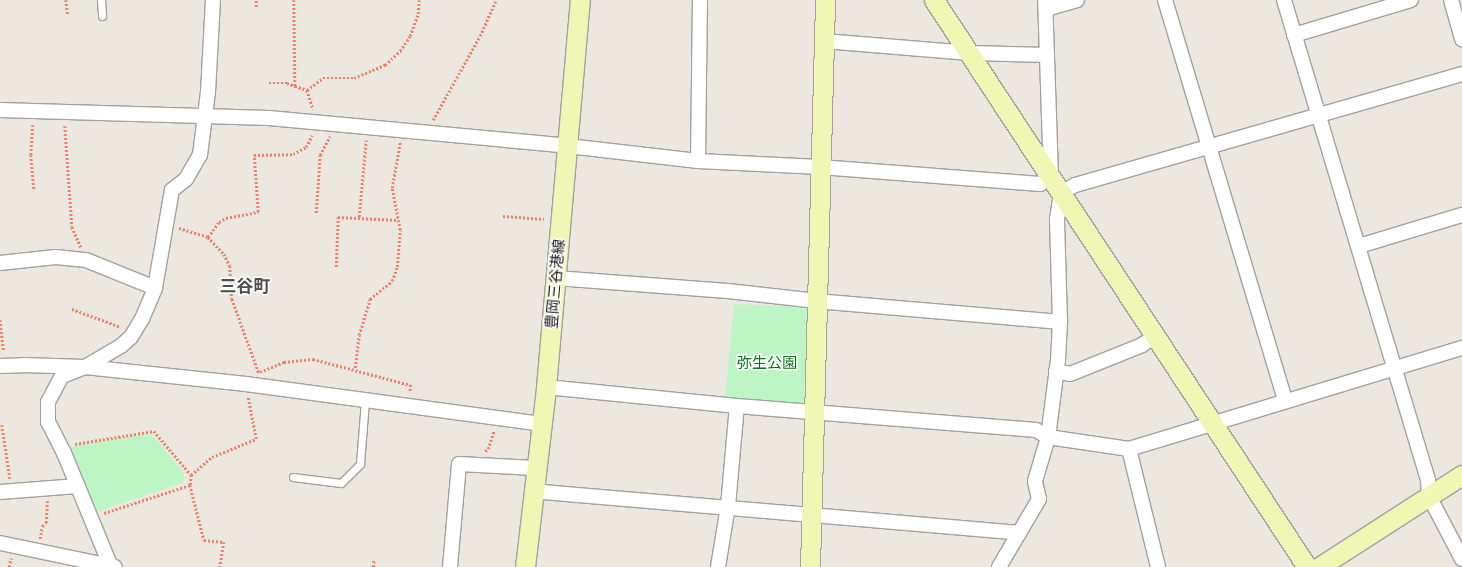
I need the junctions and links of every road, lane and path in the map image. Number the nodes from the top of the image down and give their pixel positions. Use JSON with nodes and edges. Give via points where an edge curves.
{"nodes":[{"id":1,"x":66,"y":0,"type":"edge"},
{"id":2,"x":101,"y":0,"type":"edge"},
{"id":3,"x":213,"y":0,"type":"edge"},
{"id":4,"x":256,"y":0,"type":"edge"},
{"id":5,"x":419,"y":0,"type":"edge"},
{"id":6,"x":496,"y":0,"type":"edge"},
{"id":7,"x":580,"y":0,"type":"edge"},
{"id":8,"x":700,"y":0,"type":"edge"},
{"id":9,"x":825,"y":0,"type":"edge"},
{"id":10,"x":934,"y":0,"type":"edge"},
{"id":11,"x":1077,"y":0,"type":"edge"},
{"id":12,"x":1165,"y":0,"type":"edge"},
{"id":13,"x":1284,"y":0,"type":"edge"},
{"id":14,"x":1411,"y":0,"type":"edge"},
{"id":15,"x":1451,"y":0,"type":"edge"},
{"id":16,"x":1046,"y":4,"type":"edge"},
{"id":17,"x":256,"y":7,"type":"dead end"},
{"id":18,"x":68,"y":16,"type":"dead end"},
{"id":19,"x":102,"y":16,"type":"dead end"},
{"id":20,"x":1294,"y":35,"type":"junction"},
{"id":21,"x":1462,"y":38,"type":"edge"},
{"id":22,"x":824,"y":41,"type":"junction"},
{"id":23,"x":970,"y":53,"type":"junction"},
{"id":24,"x":1047,"y":55,"type":"junction"},
{"id":25,"x":1462,"y":74,"type":"edge"},
{"id":26,"x":269,"y":83,"type":"dead end"},
{"id":27,"x":295,"y":86,"type":"dead end"},
{"id":28,"x":307,"y":90,"type":"dead end"},
{"id":29,"x":0,"y":110,"type":"edge"},
{"id":30,"x":34,"y":112,"type":"junction"},
{"id":31,"x":64,"y":113,"type":"junction"},
{"id":32,"x":204,"y":114,"type":"junction"},
{"id":33,"x":1319,"y":116,"type":"junction"},
{"id":34,"x":336,"y":123,"type":"junction"},
{"id":35,"x":367,"y":126,"type":"junction"},
{"id":36,"x":402,"y":129,"type":"junction"},
{"id":37,"x":426,"y":132,"type":"junction"},
{"id":38,"x":568,"y":146,"type":"junction"},
{"id":39,"x":1209,"y":148,"type":"junction"},
{"id":40,"x":698,"y":161,"type":"junction"},
{"id":41,"x":820,"y":167,"type":"junction"},
{"id":42,"x":1056,"y":185,"type":"junction"},
{"id":43,"x":34,"y":191,"type":"dead end"},
{"id":44,"x":316,"y":213,"type":"dead end"},
{"id":45,"x":1462,"y":215,"type":"edge"},
{"id":46,"x":503,"y":216,"type":"dead end"},
{"id":47,"x":359,"y":217,"type":"junction"},
{"id":48,"x":398,"y":220,"type":"junction"},
{"id":49,"x":561,"y":220,"type":"junction"},
{"id":50,"x":167,"y":225,"type":"junction"},
{"id":51,"x":1359,"y":246,"type":"junction"},
{"id":52,"x":86,"y":260,"type":"junction"},
{"id":53,"x":0,"y":263,"type":"edge"},
{"id":54,"x":336,"y":267,"type":"dead end"},
{"id":55,"x":556,"y":278,"type":"junction"},
{"id":56,"x":155,"y":288,"type":"junction"},
{"id":57,"x":817,"y":301,"type":"junction"},
{"id":58,"x":72,"y":309,"type":"dead end"},
{"id":59,"x":0,"y":320,"type":"edge"},
{"id":60,"x":1060,"y":322,"type":"junction"},
{"id":61,"x":135,"y":332,"type":"junction"},
{"id":62,"x":1155,"y":336,"type":"junction"},
{"id":63,"x":1462,"y":348,"type":"edge"},
{"id":64,"x":3,"y":366,"type":"edge"},
{"id":65,"x":84,"y":367,"type":"junction"},
{"id":66,"x":355,"y":368,"type":"junction"},
{"id":67,"x":1394,"y":368,"type":"junction"},
{"id":68,"x":1056,"y":371,"type":"junction"},
{"id":69,"x":254,"y":381,"type":"junction"},
{"id":70,"x":546,"y":387,"type":"junction"},
{"id":71,"x":365,"y":400,"type":"junction"},
{"id":72,"x":1284,"y":401,"type":"junction"},
{"id":73,"x":409,"y":406,"type":"junction"},
{"id":74,"x":737,"y":406,"type":"junction"},
{"id":75,"x":814,"y":412,"type":"junction"},
{"id":76,"x":498,"y":418,"type":"junction"},
{"id":77,"x":1212,"y":422,"type":"junction"},
{"id":78,"x":541,"y":424,"type":"junction"},
{"id":79,"x":2,"y":425,"type":"dead end"},
{"id":80,"x":1048,"y":437,"type":"junction"},
{"id":81,"x":60,"y":447,"type":"junction"},
{"id":82,"x":1129,"y":449,"type":"junction"},
{"id":83,"x":490,"y":466,"type":"junction"},
{"id":84,"x":535,"y":468,"type":"junction"},
{"id":85,"x":191,"y":475,"type":"junction"},
{"id":86,"x":1462,"y":475,"type":"edge"},
{"id":87,"x":293,"y":477,"type":"dead end"},
{"id":88,"x":190,"y":485,"type":"junction"},
{"id":89,"x":78,"y":486,"type":"junction"},
{"id":90,"x":47,"y":488,"type":"junction"},
{"id":91,"x":6,"y":491,"type":"edge"},
{"id":92,"x":532,"y":491,"type":"junction"},
{"id":93,"x":1429,"y":496,"type":"junction"},
{"id":94,"x":728,"y":506,"type":"junction"},
{"id":95,"x":811,"y":515,"type":"junction"},
{"id":96,"x":90,"y":518,"type":"junction"},
{"id":97,"x":1019,"y":533,"type":"junction"},
{"id":98,"x":0,"y":543,"type":"edge"},
{"id":99,"x":39,"y":552,"type":"junction"},
{"id":100,"x":1462,"y":559,"type":"edge"},
{"id":101,"x":374,"y":560,"type":"dead end"},
{"id":102,"x":112,"y":567,"type":"edge"},
{"id":103,"x":220,"y":567,"type":"edge"},
{"id":104,"x":373,"y":567,"type":"edge"},
{"id":105,"x":450,"y":567,"type":"edge"},
{"id":106,"x":525,"y":567,"type":"edge"},
{"id":107,"x":718,"y":567,"type":"edge"},
{"id":108,"x":810,"y":567,"type":"edge"},
{"id":109,"x":999,"y":567,"type":"edge"},
{"id":110,"x":1158,"y":567,"type":"edge"},
{"id":111,"x":1307,"y":567,"type":"edge"},
{"id":112,"x":1319,"y":567,"type":"edge"}],
"edges":[{"from":1,"to":18,"type":"path"},
{"from":2,"to":19,"type":"lane"},
{"from":3,"to":32,"type":"street","via":[[208,92]]},
{"from":4,"to":17,"type":"path"},
{"from":5,"to":28,"type":"path","via":[[418,14],[410,36],[400,51],[385,65],[354,78],[323,78]]},
{"from":6,"to":37,"type":"path","via":[[480,36]]},
{"from":7,"to":38,"type":"street","name":"豊岡三谷港線"},
{"from":8,"to":40,"type":"street"},
{"from":9,"to":22,"type":"street"},
{"from":10,"to":23,"type":"street"},
{"from":11,"to":16,"type":"street"},
{"from":12,"to":39,"type":"street"},
{"from":13,"to":20,"type":"street"},
{"from":14,"to":20,"type":"street"},
{"from":15,"to":21,"type":"street"},
{"from":16,"to":24,"type":"street"},
{"from":20,"to":33,"type":"street"},
{"from":22,"to":23,"type":"street"},
{"from":22,"to":41,"type":"street"},
{"from":23,"to":24,"type":"street"},
{"from":23,"to":42,"type":"street"},
{"from":24,"to":42,"type":"street"},
{"from":25,"to":33,"type":"street"},
{"from":26,"to":27,"type":"path","via":[[287,83]]},
{"from":29,"to":30,"type":"street"},
{"from":30,"to":31,"type":"street"},
{"from":30,"to":43,"type":"path","via":[[31,155]]},
{"from":31,"to":32,"type":"street"},
{"from":31,"to":52,"type":"path","via":[[72,227]]},
{"from":32,"to":34,"type":"street"},
{"from":32,"to":50,"type":"street","via":[[200,155],[186,179],[172,190]]},
{"from":33,"to":39,"type":"street"},
{"from":33,"to":51,"type":"street"},
{"from":34,"to":35,"type":"street"},
{"from":34,"to":44,"type":"path","via":[[320,155]]},
{"from":35,"to":36,"type":"street"},
{"from":35,"to":47,"type":"path"},
{"from":36,"to":37,"type":"street"},
{"from":36,"to":48,"type":"path","via":[[392,188]]},
{"from":37,"to":38,"type":"street"},
{"from":38,"to":40,"type":"street"},
{"from":38,"to":49,"type":"street","name":"豊岡三谷港線"},
{"from":39,"to":42,"type":"street","via":[[1075,185]]},
{"from":39,"to":72,"type":"street"},
{"from":40,"to":41,"type":"street"},
{"from":41,"to":42,"type":"street"},
{"from":41,"to":57,"type":"street"},
{"from":42,"to":60,"type":"street"},
{"from":42,"to":62,"type":"street"},
{"from":45,"to":51,"type":"street"},
{"from":46,"to":49,"type":"path"},
{"from":47,"to":48,"type":"path"},
{"from":47,"to":54,"type":"path","via":[[338,217]]},
{"from":48,"to":66,"type":"path","via":[[396,271],[388,285],[370,299],[359,335]]},
{"from":49,"to":55,"type":"street","name":"豊岡三谷港線"},
{"from":50,"to":56,"type":"street"},
{"from":50,"to":69,"type":"path","via":[[208,237],[224,254],[230,266],[232,299]]},
{"from":51,"to":67,"type":"street"},
{"from":52,"to":53,"type":"street","via":[[56,257]]},
{"from":52,"to":56,"type":"street"},
{"from":55,"to":57,"type":"street","via":[[728,291]]},
{"from":55,"to":70,"type":"street","name":"豊岡三谷港線"},
{"from":56,"to":61,"type":"street"},
{"from":57,"to":60,"type":"street"},
{"from":57,"to":75,"type":"street"},
{"from":58,"to":61,"type":"path"},
{"from":59,"to":64,"type":"path"},
{"from":60,"to":68,"type":"street"},
{"from":61,"to":65,"type":"street","via":[[121,346]]},
{"from":62,"to":68,"type":"street","via":[[1142,345],[1070,374]]},
{"from":62,"to":77,"type":"street"},
{"from":63,"to":67,"type":"street"},
{"from":64,"to":65,"type":"street"},
{"from":65,"to":69,"type":"street"},
{"from":65,"to":81,"type":"street","via":[[62,376],[50,394],[46,414]]},
{"from":66,"to":69,"type":"path","via":[[312,359],[284,362]]},
{"from":66,"to":73,"type":"path","via":[[411,385]]},
{"from":67,"to":72,"type":"street"},
{"from":67,"to":93,"type":"street","via":[[1428,480]]},
{"from":68,"to":80,"type":"street"},
{"from":69,"to":71,"type":"street"},
{"from":69,"to":85,"type":"path","via":[[256,438],[212,456]]},
{"from":70,"to":74,"type":"street"},
{"from":70,"to":78,"type":"street","name":"豊岡三谷港線"},
{"from":71,"to":73,"type":"street"},
{"from":71,"to":87,"type":"lane","via":[[360,464],[341,483]]},
{"from":72,"to":77,"type":"street"},
{"from":73,"to":76,"type":"street"},
{"from":74,"to":75,"type":"street"},
{"from":74,"to":94,"type":"street"},
{"from":75,"to":80,"type":"street","via":[[1036,430]]},
{"from":75,"to":95,"type":"street"},
{"from":76,"to":78,"type":"street"},
{"from":76,"to":83,"type":"path","via":[[488,449],[484,451]]},
{"from":77,"to":82,"type":"street"},
{"from":77,"to":111,"type":"street"},
{"from":78,"to":84,"type":"street","name":"豊岡三谷港線"},
{"from":79,"to":91,"type":"path"},
{"from":80,"to":82,"type":"street"},
{"from":80,"to":97,"type":"street","via":[[1035,481],[1039,499]]},
{"from":81,"to":85,"type":"path","via":[[154,431]]},
{"from":81,"to":89,"type":"street"},
{"from":82,"to":110,"type":"street"},
{"from":83,"to":84,"type":"street"},
{"from":83,"to":105,"type":"street","via":[[459,464]]},
{"from":84,"to":92,"type":"street","name":"豊岡三谷港線"},
{"from":85,"to":88,"type":"path"},
{"from":86,"to":93,"type":"street"},
{"from":88,"to":96,"type":"path"},
{"from":88,"to":103,"type":"path","via":[[204,540],[224,542]]},
{"from":89,"to":90,"type":"street"},
{"from":89,"to":96,"type":"street"},
{"from":90,"to":91,"type":"street"},
{"from":90,"to":99,"type":"path","via":[[46,524],[42,526]]},
{"from":92,"to":94,"type":"street"},
{"from":92,"to":106,"type":"street","name":"豊岡三谷港線"},
{"from":93,"to":100,"type":"street"},
{"from":93,"to":112,"type":"street"},
{"from":94,"to":95,"type":"street"},
{"from":94,"to":107,"type":"street"},
{"from":95,"to":97,"type":"street"},
{"from":95,"to":108,"type":"street"},
{"from":96,"to":102,"type":"street"},
{"from":97,"to":109,"type":"street"},
{"from":98,"to":99,"type":"street"},
{"from":99,"to":102,"type":"street"},
{"from":101,"to":104,"type":"path"}]}
